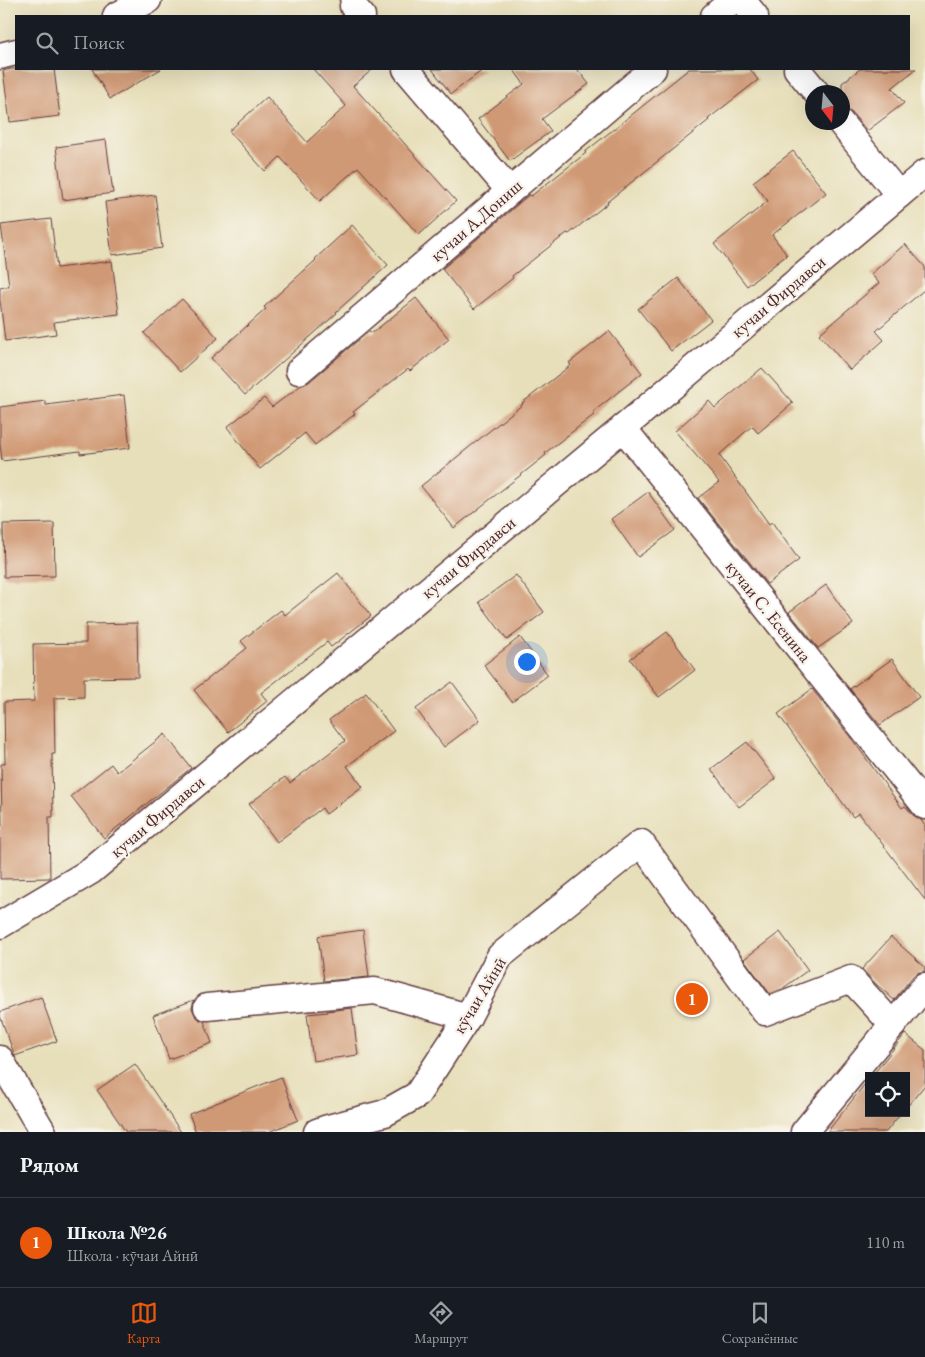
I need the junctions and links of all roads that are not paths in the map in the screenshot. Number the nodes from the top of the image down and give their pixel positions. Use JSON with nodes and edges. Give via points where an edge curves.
{"nodes":[{"id":1,"x":148,"y":0,"type":"edge"},
{"id":2,"x":733,"y":0,"type":"edge"},
{"id":3,"x":742,"y":0,"type":"edge"},
{"id":4,"x":118,"y":15,"type":"edge"},
{"id":5,"x":715,"y":15,"type":"edge"},
{"id":6,"x":754,"y":15,"type":"edge"},
{"id":7,"x":15,"y":52,"type":"edge"},
{"id":8,"x":0,"y":56,"type":"edge"},
{"id":9,"x":407,"y":70,"type":"edge"},
{"id":10,"x":651,"y":70,"type":"edge"},
{"id":11,"x":798,"y":70,"type":"edge"},
{"id":12,"x":810,"y":85,"type":"edge"},
{"id":13,"x":846,"y":130,"type":"edge"},
{"id":14,"x":925,"y":173,"type":"edge"},
{"id":15,"x":510,"y":191,"type":"junction"},
{"id":16,"x":899,"y":195,"type":"junction"},
{"id":17,"x":300,"y":371,"type":"dead end"},
{"id":18,"x":623,"y":428,"type":"junction"},
{"id":19,"x":920,"y":800,"type":"edge"},
{"id":20,"x":0,"y":925,"type":"edge"},
{"id":21,"x":925,"y":986,"type":"edge"},
{"id":22,"x":206,"y":1007,"type":"dead end"},
{"id":23,"x":468,"y":1017,"type":"junction"},
{"id":24,"x":892,"y":1025,"type":"junction"},
{"id":25,"x":0,"y":1059,"type":"edge"},
{"id":26,"x":43,"y":1132,"type":"edge"},
{"id":27,"x":317,"y":1132,"type":"edge"},
{"id":28,"x":804,"y":1132,"type":"edge"}],
"edges":[{"from":1,"to":4,"type":"street"},
{"from":2,"to":5,"type":"street"},
{"from":3,"to":6,"type":"street"},
{"from":7,"to":8,"type":"street"},
{"from":9,"to":15,"type":"street"},
{"from":10,"to":15,"type":"street","name":"кучаи А.Дониш"},
{"from":11,"to":12,"type":"street"},
{"from":13,"to":16,"type":"street"},
{"from":14,"to":16,"type":"street","name":"кучаи Фирдавси"},
{"from":15,"to":17,"type":"street","name":"кучаи А.Дониш"},
{"from":16,"to":18,"type":"street","name":"кучаи Фирдавси"},
{"from":18,"to":19,"type":"street","name":"кучаи С. Есенина"},
{"from":18,"to":20,"type":"street","name":"кучаи Фирдавси","via":[[92,871]]},
{"from":21,"to":24,"type":"street"},
{"from":22,"to":23,"type":"street","via":[[375,991]]},
{"from":23,"to":24,"type":"street","name":"кӯчаи Айнӣ","via":[[500,956],[641,843],[766,1012],[851,979]]},
{"from":23,"to":27,"type":"street","name":"кӯчаи Айнӣ","via":[[418,1095],[385,1113]]},
{"from":24,"to":28,"type":"street"},
{"from":25,"to":26,"type":"street"}]}
